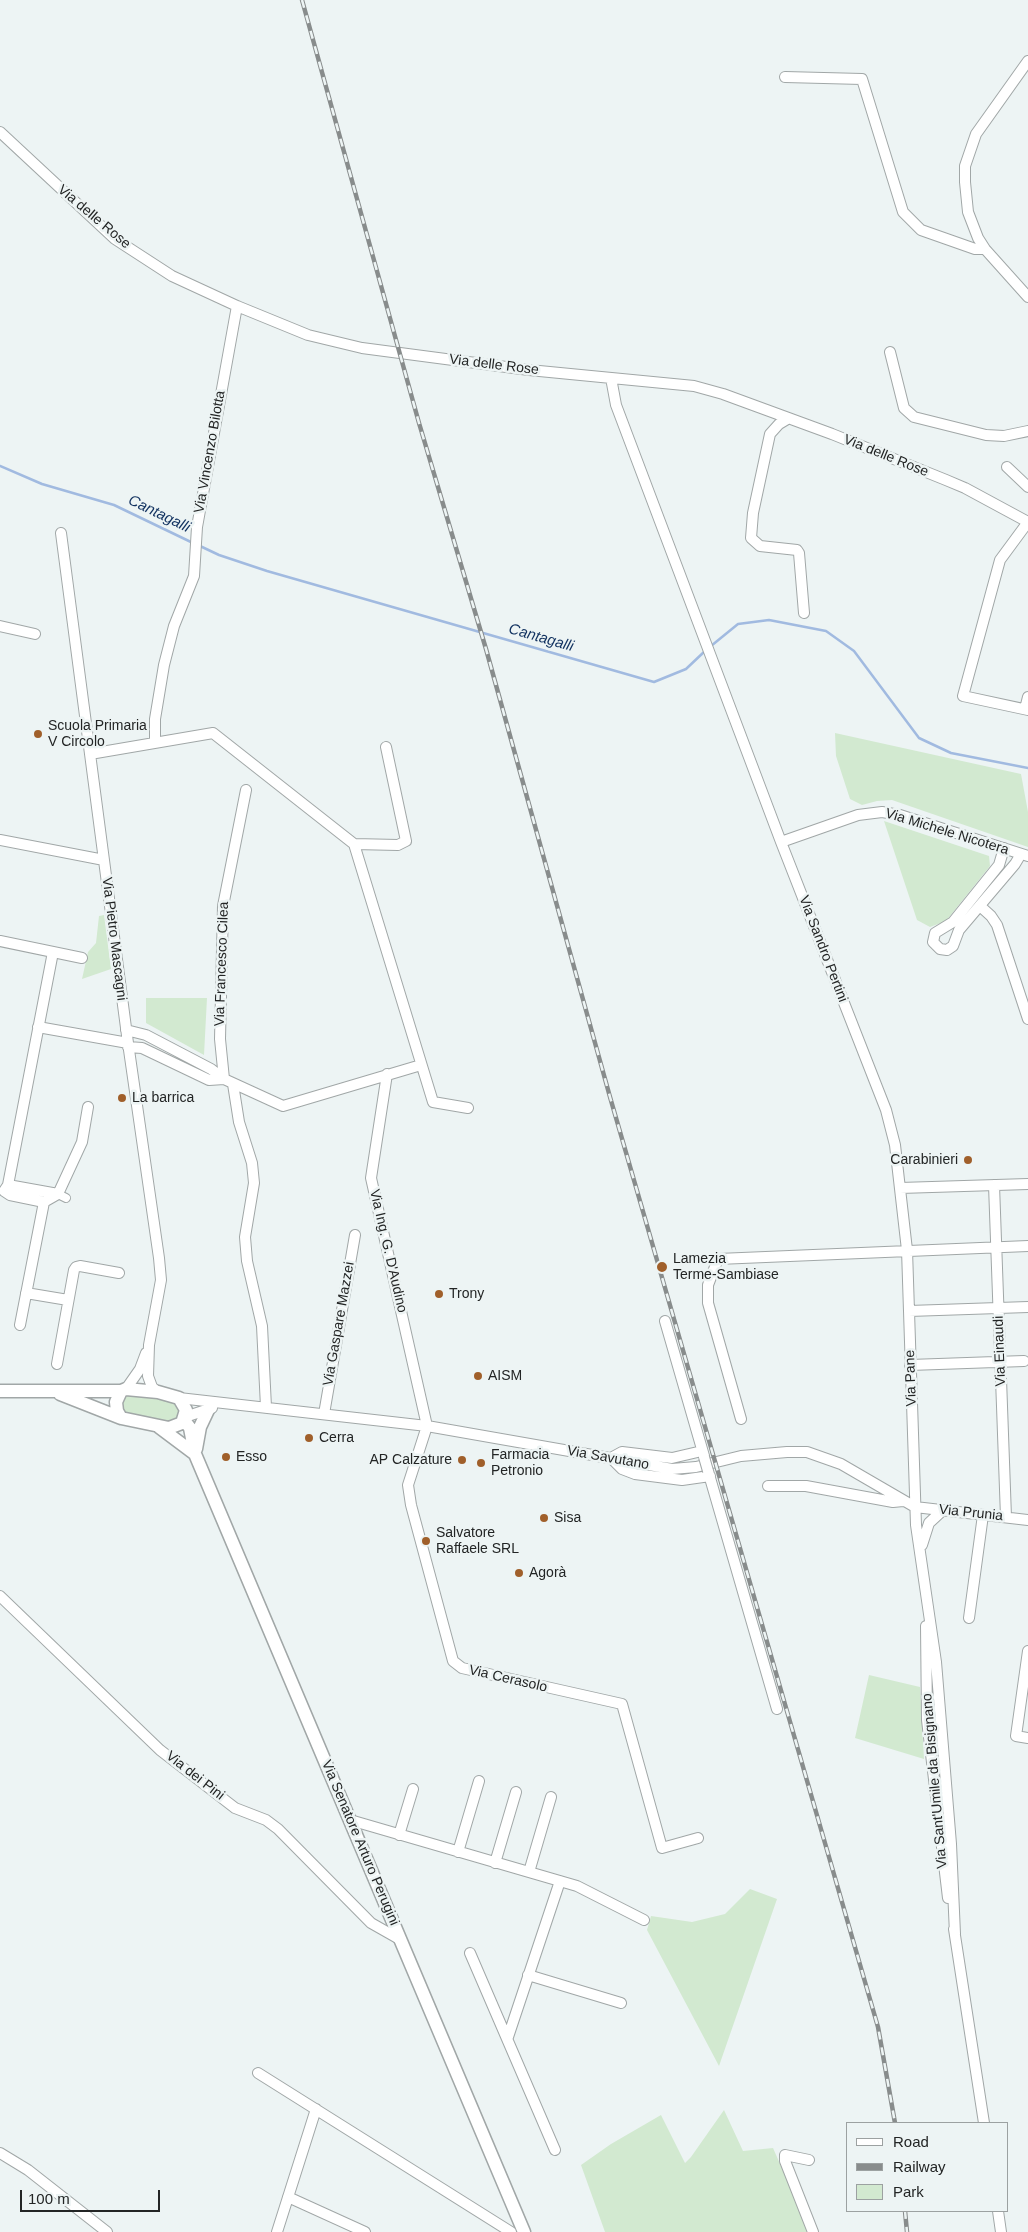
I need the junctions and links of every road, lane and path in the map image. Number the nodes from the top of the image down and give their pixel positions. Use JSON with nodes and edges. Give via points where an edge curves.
{"nodes":[{"id":1,"x":1028,"y":61,"type":"edge"},
{"id":2,"x":785,"y":77,"type":"dead end"},
{"id":3,"x":0,"y":132,"type":"edge"},
{"id":4,"x":985,"y":249,"type":"junction"},
{"id":5,"x":1028,"y":296,"type":"edge"},
{"id":6,"x":237,"y":306,"type":"junction"},
{"id":7,"x":890,"y":352,"type":"dead end"},
{"id":8,"x":611,"y":378,"type":"junction"},
{"id":9,"x":789,"y":418,"type":"junction"},
{"id":10,"x":1028,"y":431,"type":"edge"},
{"id":11,"x":1007,"y":467,"type":"dead end"},
{"id":12,"x":1028,"y":487,"type":"edge"},
{"id":13,"x":1028,"y":522,"type":"edge"},
{"id":14,"x":62,"y":532,"type":"dead end"},
{"id":15,"x":804,"y":612,"type":"dead end"},
{"id":16,"x":0,"y":626,"type":"edge"},
{"id":17,"x":35,"y":634,"type":"dead end"},
{"id":18,"x":1028,"y":697,"type":"edge"},
{"id":19,"x":1026,"y":710,"type":"edge"},
{"id":20,"x":155,"y":742,"type":"junction"},
{"id":21,"x":386,"y":747,"type":"dead end"},
{"id":22,"x":90,"y":754,"type":"junction"},
{"id":23,"x":246,"y":790,"type":"dead end"},
{"id":24,"x":0,"y":840,"type":"edge"},
{"id":25,"x":781,"y":842,"type":"junction"},
{"id":26,"x":354,"y":844,"type":"junction"},
{"id":27,"x":1004,"y":848,"type":"junction"},
{"id":28,"x":1024,"y":855,"type":"edge"},
{"id":29,"x":104,"y":860,"type":"junction"},
{"id":30,"x":980,"y":906,"type":"junction"},
{"id":31,"x":0,"y":941,"type":"edge"},
{"id":32,"x":53,"y":952,"type":"junction"},
{"id":33,"x":82,"y":958,"type":"dead end"},
{"id":34,"x":1028,"y":1019,"type":"edge"},
{"id":35,"x":38,"y":1027,"type":"junction"},
{"id":36,"x":126,"y":1030,"type":"junction"},
{"id":37,"x":128,"y":1045,"type":"junction"},
{"id":38,"x":421,"y":1064,"type":"junction"},
{"id":39,"x":387,"y":1074,"type":"junction"},
{"id":40,"x":229,"y":1081,"type":"junction"},
{"id":41,"x":88,"y":1107,"type":"dead end"},
{"id":42,"x":468,"y":1108,"type":"dead end"},
{"id":43,"x":1028,"y":1184,"type":"edge"},
{"id":44,"x":994,"y":1185,"type":"junction"},
{"id":45,"x":900,"y":1188,"type":"junction"},
{"id":46,"x":4,"y":1189,"type":"edge"},
{"id":47,"x":62,"y":1196,"type":"junction"},
{"id":48,"x":44,"y":1202,"type":"junction"},
{"id":49,"x":355,"y":1235,"type":"dead end"},
{"id":50,"x":1028,"y":1246,"type":"edge"},
{"id":51,"x":996,"y":1247,"type":"junction"},
{"id":52,"x":906,"y":1250,"type":"junction"},
{"id":53,"x":119,"y":1273,"type":"dead end"},
{"id":54,"x":26,"y":1293,"type":"junction"},
{"id":55,"x":68,"y":1300,"type":"junction"},
{"id":56,"x":1028,"y":1307,"type":"edge"},
{"id":57,"x":998,"y":1308,"type":"junction"},
{"id":58,"x":908,"y":1311,"type":"junction"},
{"id":59,"x":665,"y":1321,"type":"dead end"},
{"id":60,"x":20,"y":1325,"type":"dead end"},
{"id":61,"x":149,"y":1345,"type":"junction"},
{"id":62,"x":1024,"y":1361,"type":"dead end"},
{"id":63,"x":1000,"y":1362,"type":"junction"},
{"id":64,"x":57,"y":1364,"type":"dead end"},
{"id":65,"x":910,"y":1365,"type":"junction"},
{"id":66,"x":2,"y":1388,"type":"edge"},
{"id":67,"x":124,"y":1390,"type":"junction"},
{"id":68,"x":53,"y":1391,"type":"junction"},
{"id":69,"x":158,"y":1392,"type":"junction"},
{"id":70,"x":179,"y":1398,"type":"junction"},
{"id":71,"x":232,"y":1403,"type":"junction"},
{"id":72,"x":266,"y":1407,"type":"junction"},
{"id":73,"x":208,"y":1410,"type":"junction"},
{"id":74,"x":324,"y":1414,"type":"junction"},
{"id":75,"x":121,"y":1418,"type":"junction"},
{"id":76,"x":185,"y":1419,"type":"junction"},
{"id":77,"x":741,"y":1419,"type":"dead end"},
{"id":78,"x":427,"y":1426,"type":"junction"},
{"id":79,"x":159,"y":1427,"type":"junction"},
{"id":80,"x":195,"y":1454,"type":"junction"},
{"id":81,"x":703,"y":1454,"type":"junction"},
{"id":82,"x":611,"y":1458,"type":"junction"},
{"id":83,"x":709,"y":1474,"type":"junction"},
{"id":84,"x":914,"y":1475,"type":"junction"},
{"id":85,"x":768,"y":1486,"type":"dead end"},
{"id":86,"x":888,"y":1491,"type":"junction"},
{"id":87,"x":903,"y":1501,"type":"junction"},
{"id":88,"x":915,"y":1507,"type":"junction"},
{"id":89,"x":943,"y":1510,"type":"junction"},
{"id":90,"x":983,"y":1515,"type":"junction"},
{"id":91,"x":1006,"y":1517,"type":"junction"},
{"id":92,"x":1028,"y":1520,"type":"edge"},
{"id":93,"x":921,"y":1553,"type":"junction"},
{"id":94,"x":0,"y":1596,"type":"edge"},
{"id":95,"x":969,"y":1618,"type":"dead end"},
{"id":96,"x":1028,"y":1651,"type":"edge"},
{"id":97,"x":1026,"y":1676,"type":"edge"},
{"id":98,"x":777,"y":1709,"type":"dead end"},
{"id":99,"x":1028,"y":1738,"type":"edge"},
{"id":100,"x":480,"y":1781,"type":"dead end"},
{"id":101,"x":413,"y":1789,"type":"dead end"},
{"id":102,"x":516,"y":1792,"type":"dead end"},
{"id":103,"x":551,"y":1797,"type":"dead end"},
{"id":104,"x":350,"y":1820,"type":"junction"},
{"id":105,"x":399,"y":1835,"type":"junction"},
{"id":106,"x":698,"y":1838,"type":"dead end"},
{"id":107,"x":458,"y":1852,"type":"junction"},
{"id":108,"x":495,"y":1863,"type":"junction"},
{"id":109,"x":528,"y":1872,"type":"junction"},
{"id":110,"x":560,"y":1882,"type":"junction"},
{"id":111,"x":644,"y":1920,"type":"dead end"},
{"id":112,"x":400,"y":1940,"type":"junction"},
{"id":113,"x":470,"y":1953,"type":"dead end"},
{"id":114,"x":528,"y":1975,"type":"junction"},
{"id":115,"x":621,"y":2003,"type":"dead end"},
{"id":116,"x":508,"y":2037,"type":"junction"},
{"id":117,"x":258,"y":2073,"type":"dead end"},
{"id":118,"x":316,"y":2109,"type":"junction"},
{"id":119,"x":984,"y":2122,"type":"edge"},
{"id":120,"x":555,"y":2150,"type":"dead end"},
{"id":121,"x":0,"y":2153,"type":"edge"},
{"id":122,"x":809,"y":2160,"type":"dead end"},
{"id":123,"x":288,"y":2197,"type":"junction"},
{"id":124,"x":998,"y":2212,"type":"edge"},
{"id":125,"x":107,"y":2232,"type":"edge"},
{"id":126,"x":277,"y":2232,"type":"edge"},
{"id":127,"x":365,"y":2232,"type":"edge"},
{"id":128,"x":511,"y":2232,"type":"edge"},
{"id":129,"x":524,"y":2232,"type":"edge"},
{"id":130,"x":813,"y":2232,"type":"edge"},
{"id":131,"x":1001,"y":2232,"type":"edge"}],
"edges":[{"from":1,"to":4,"type":"street","via":[[976,134],[965,166],[968,212]]},
{"from":2,"to":4,"type":"street","via":[[862,79],[903,212],[921,230],[975,249]]},
{"from":3,"to":6,"type":"street","name":"Via delle Rose","via":[[115,239],[172,276]]},
{"from":4,"to":5,"type":"street"},
{"from":6,"to":8,"type":"street","name":"Via delle Rose","via":[[308,335],[362,348]]},
{"from":6,"to":20,"type":"street","name":"Via Vincenzo Bilotta","via":[[196,537],[194,576],[174,626],[164,664],[155,719]]},
{"from":7,"to":10,"type":"street","via":[[904,408],[914,417],[986,435],[1004,436]]},
{"from":8,"to":9,"type":"street","name":"Via delle Rose","via":[[694,386]]},
{"from":8,"to":25,"type":"street","name":"Via Sandro Pertini","via":[[616,405]]},
{"from":9,"to":13,"type":"street","name":"Via delle Rose","via":[[965,488]]},
{"from":9,"to":15,"type":"street","via":[[770,434],[753,513],[751,538],[760,546],[800,553]]},
{"from":11,"to":12,"type":"street"},
{"from":13,"to":19,"type":"street","via":[[1000,560],[964,696]]},
{"from":14,"to":22,"type":"street","name":"Via Pietro Mascagni"},
{"from":16,"to":17,"type":"street"},
{"from":18,"to":19,"type":"street"},
{"from":20,"to":22,"type":"street"},
{"from":20,"to":26,"type":"street","via":[[209,733],[216,735]]},
{"from":21,"to":26,"type":"street","via":[[406,841],[398,845]]},
{"from":22,"to":29,"type":"street","name":"Via Pietro Mascagni"},
{"from":23,"to":40,"type":"street","name":"Via Francesco Cilea","via":[[222,906],[220,1038]]},
{"from":24,"to":29,"type":"street"},
{"from":25,"to":27,"type":"street","name":"Via Michele Nicotera","via":[[858,815],[882,812]]},
{"from":25,"to":45,"type":"street","name":"Via Sandro Pertini","via":[[886,1110],[895,1145]]},
{"from":26,"to":38,"type":"street"},
{"from":27,"to":28,"type":"street","name":"Via Michele Nicotera"},
{"from":27,"to":30,"type":"street","via":[[999,866],[953,922],[935,933],[936,946],[950,949],[958,930]]},
{"from":28,"to":30,"type":"street"},
{"from":29,"to":36,"type":"street","name":"Via Pietro Mascagni"},
{"from":30,"to":34,"type":"street","via":[[992,916],[997,926]]},
{"from":31,"to":32,"type":"street"},
{"from":32,"to":33,"type":"street"},
{"from":32,"to":35,"type":"street"},
{"from":35,"to":37,"type":"street"},
{"from":35,"to":46,"type":"street"},
{"from":36,"to":37,"type":"street","name":"Via Pietro Mascagni"},
{"from":36,"to":40,"type":"street","via":[[146,1035],[211,1068]]},
{"from":37,"to":40,"type":"street","via":[[142,1048],[210,1080]]},
{"from":37,"to":61,"type":"street","name":"Via Pietro Mascagni","via":[[161,1280]]},
{"from":38,"to":39,"type":"street"},
{"from":38,"to":42,"type":"street","via":[[433,1102]]},
{"from":39,"to":40,"type":"street","via":[[283,1106]]},
{"from":39,"to":78,"type":"street","name":"Via Ing. G. D'Audino","via":[[371,1178]]},
{"from":40,"to":72,"type":"street","name":"Via Francesco Cilea","via":[[252,1163],[254,1183],[244,1237],[262,1326]]},
{"from":41,"to":47,"type":"street","via":[[82,1142]]},
{"from":43,"to":44,"type":"street"},
{"from":44,"to":45,"type":"street"},
{"from":44,"to":51,"type":"street","name":"Via Einaudi"},
{"from":45,"to":52,"type":"street","name":"Via Sandro Pertini"},
{"from":46,"to":47,"type":"street"},
{"from":46,"to":48,"type":"street","via":[[10,1195]]},
{"from":47,"to":48,"type":"street"},
{"from":48,"to":54,"type":"street"},
{"from":49,"to":74,"type":"street","name":"Via Gaspare Mazzei"},
{"from":50,"to":51,"type":"street"},
{"from":51,"to":52,"type":"street"},
{"from":51,"to":57,"type":"street","name":"Via Einaudi"},
{"from":52,"to":58,"type":"street","name":"Via Pane"},
{"from":52,"to":77,"type":"street","via":[[718,1260],[708,1286],[708,1303]]},
{"from":53,"to":55,"type":"street","via":[[76,1267]]},
{"from":54,"to":55,"type":"street"},
{"from":54,"to":60,"type":"street"},
{"from":55,"to":64,"type":"street"},
{"from":56,"to":57,"type":"street"},
{"from":57,"to":58,"type":"street"},
{"from":57,"to":63,"type":"street","name":"Via Einaudi"},
{"from":58,"to":65,"type":"street","name":"Via Pane"},
{"from":59,"to":81,"type":"street"},
{"from":61,"to":67,"type":"street","via":[[140,1369]]},
{"from":61,"to":69,"type":"street","via":[[148,1376]]},
{"from":62,"to":63,"type":"street"},
{"from":63,"to":65,"type":"street"},
{"from":63,"to":91,"type":"street","name":"Via Einaudi"},
{"from":65,"to":84,"type":"street","name":"Via Pane"},
{"from":66,"to":68,"type":"street"},
{"from":67,"to":68,"type":"street"},
{"from":67,"to":69,"type":"street"},
{"from":67,"to":75,"type":"street","via":[[116,1402],[116,1411]]},
{"from":68,"to":75,"type":"street"},
{"from":69,"to":70,"type":"street"},
{"from":70,"to":71,"type":"street","name":"Via Savutano"},
{"from":70,"to":76,"type":"street","name":"Via Senatore Arturo Perugini","via":[[186,1410]]},
{"from":71,"to":72,"type":"street","name":"Via Savutano"},
{"from":71,"to":73,"type":"street"},
{"from":72,"to":74,"type":"street","name":"Via Savutano"},
{"from":73,"to":76,"type":"street"},
{"from":73,"to":80,"type":"street","via":[[200,1427]]},
{"from":74,"to":78,"type":"street","name":"Via Savutano"},
{"from":75,"to":79,"type":"street"},
{"from":76,"to":79,"type":"street","via":[[177,1427]]},
{"from":76,"to":80,"type":"street","name":"Via Senatore Arturo Perugini"},
{"from":78,"to":82,"type":"street","name":"Via Savutano"},
{"from":78,"to":106,"type":"street","name":"Via Cerasolo","via":[[408,1485],[453,1661],[462,1668],[622,1704],[662,1848]]},
{"from":79,"to":80,"type":"street"},
{"from":80,"to":104,"type":"street","name":"Via Senatore Arturo Perugini"},
{"from":81,"to":82,"type":"street","via":[[672,1458],[622,1452]]},
{"from":81,"to":83,"type":"street","bridge":true},
{"from":82,"to":83,"type":"street","via":[[622,1469],[635,1474],[682,1480]]},
{"from":82,"to":86,"type":"street","name":"Via Savutano","via":[[672,1469],[741,1456],[808,1452],[841,1464]]},
{"from":83,"to":98,"type":"street"},
{"from":84,"to":86,"type":"street","via":[[908,1490],[900,1494]]},
{"from":84,"to":88,"type":"street","name":"Via Pane"},
{"from":85,"to":87,"type":"street","via":[[806,1486],[885,1501]]},
{"from":86,"to":87,"type":"street","name":"Via Savutano"},
{"from":87,"to":88,"type":"street","name":"Via Savutano"},
{"from":88,"to":89,"type":"street","name":"Via Prunia"},
{"from":88,"to":93,"type":"street","name":"Via Pane"},
{"from":89,"to":90,"type":"street","name":"Via Prunia"},
{"from":89,"to":93,"type":"street","via":[[925,1531]]},
{"from":90,"to":91,"type":"street","name":"Via Prunia"},
{"from":90,"to":95,"type":"street"},
{"from":91,"to":92,"type":"street","name":"Via Prunia"},
{"from":93,"to":119,"type":"street","name":"Via Sant'Umile da Bisignano","via":[[936,1662],[955,1934]]},
{"from":94,"to":112,"type":"street","name":"Via dei Pini","via":[[160,1750],[236,1808],[266,1820],[278,1829],[371,1923]]},
{"from":96,"to":97,"type":"street"},
{"from":97,"to":99,"type":"street","via":[[1016,1736]]},
{"from":100,"to":107,"type":"street"},
{"from":101,"to":105,"type":"street"},
{"from":102,"to":108,"type":"street"},
{"from":103,"to":109,"type":"street"},
{"from":104,"to":105,"type":"street"},
{"from":104,"to":112,"type":"street","name":"Via Senatore Arturo Perugini"},
{"from":105,"to":107,"type":"street"},
{"from":107,"to":108,"type":"street"},
{"from":108,"to":109,"type":"street"},
{"from":109,"to":110,"type":"street"},
{"from":110,"to":111,"type":"street","via":[[577,1886]]},
{"from":110,"to":114,"type":"street"},
{"from":112,"to":129,"type":"street","name":"Via Senatore Arturo Perugini"},
{"from":113,"to":116,"type":"street"},
{"from":114,"to":115,"type":"street"},
{"from":114,"to":116,"type":"street"},
{"from":116,"to":120,"type":"street"},
{"from":117,"to":118,"type":"street"},
{"from":118,"to":123,"type":"street"},
{"from":118,"to":128,"type":"street"},
{"from":121,"to":125,"type":"street","via":[[28,2170]]},
{"from":122,"to":130,"type":"street","via":[[785,2155],[784,2161]]},
{"from":123,"to":126,"type":"street"},
{"from":123,"to":127,"type":"street"},
{"from":124,"to":131,"type":"street"}]}
